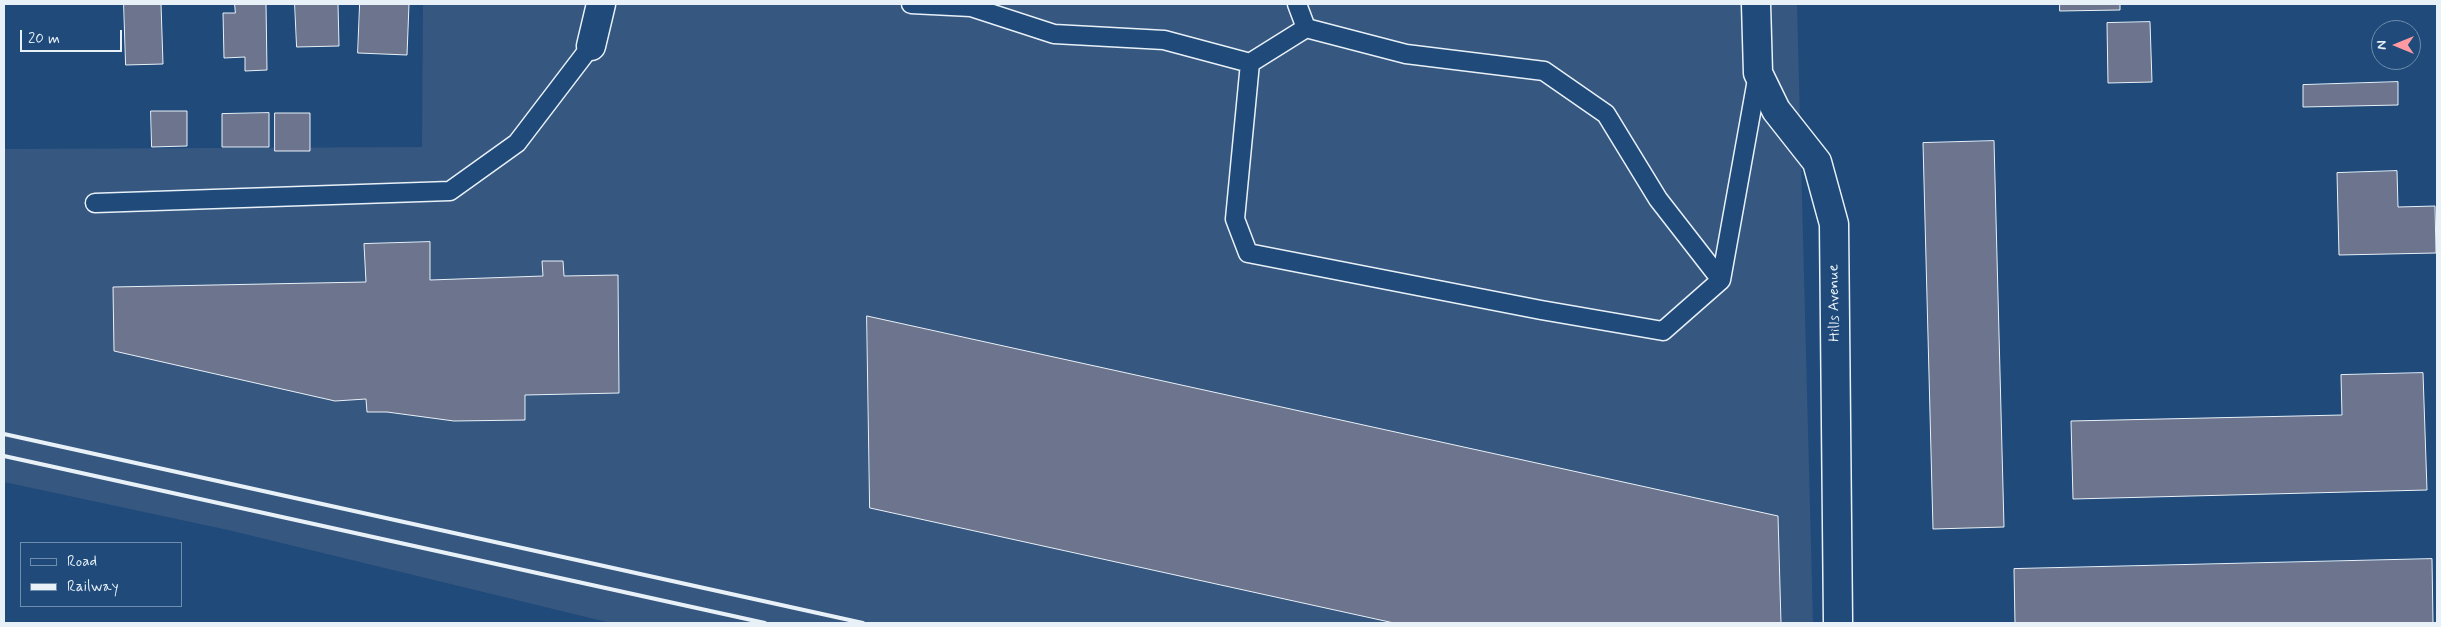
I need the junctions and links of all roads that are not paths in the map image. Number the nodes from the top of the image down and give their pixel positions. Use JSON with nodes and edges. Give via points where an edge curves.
{"nodes":[{"id":1,"x":601,"y":4,"type":"edge"},
{"id":2,"x":911,"y":4,"type":"edge"},
{"id":3,"x":1297,"y":4,"type":"edge"},
{"id":4,"x":1756,"y":4,"type":"edge"},
{"id":5,"x":1306,"y":28,"type":"junction"},
{"id":6,"x":591,"y":46,"type":"joint"},
{"id":7,"x":1250,"y":63,"type":"junction"},
{"id":8,"x":1758,"y":74,"type":"junction"},
{"id":9,"x":95,"y":203,"type":"dead end"},
{"id":10,"x":1721,"y":280,"type":"junction"},
{"id":11,"x":1838,"y":623,"type":"edge"}],
"edges":[{"from":1,"to":6,"type":"street"},
{"from":2,"to":7,"type":"lane","via":[[971,7],[1054,34],[1164,40]]},
{"from":3,"to":5,"type":"lane"},
{"from":4,"to":8,"type":"street","name":"Hills Avenue"},
{"from":5,"to":7,"type":"lane"},
{"from":5,"to":10,"type":"lane","via":[[1406,54],[1544,71],[1606,114],[1658,199]]},
{"from":6,"to":9,"type":"lane","via":[[516,142],[450,192]]},
{"from":7,"to":10,"type":"lane","via":[[1235,219],[1248,253],[1541,310],[1663,330]]},
{"from":8,"to":10,"type":"lane"},
{"from":8,"to":11,"type":"street","name":"Hills Avenue","via":[[1776,110],[1817,162],[1834,224]]}]}
